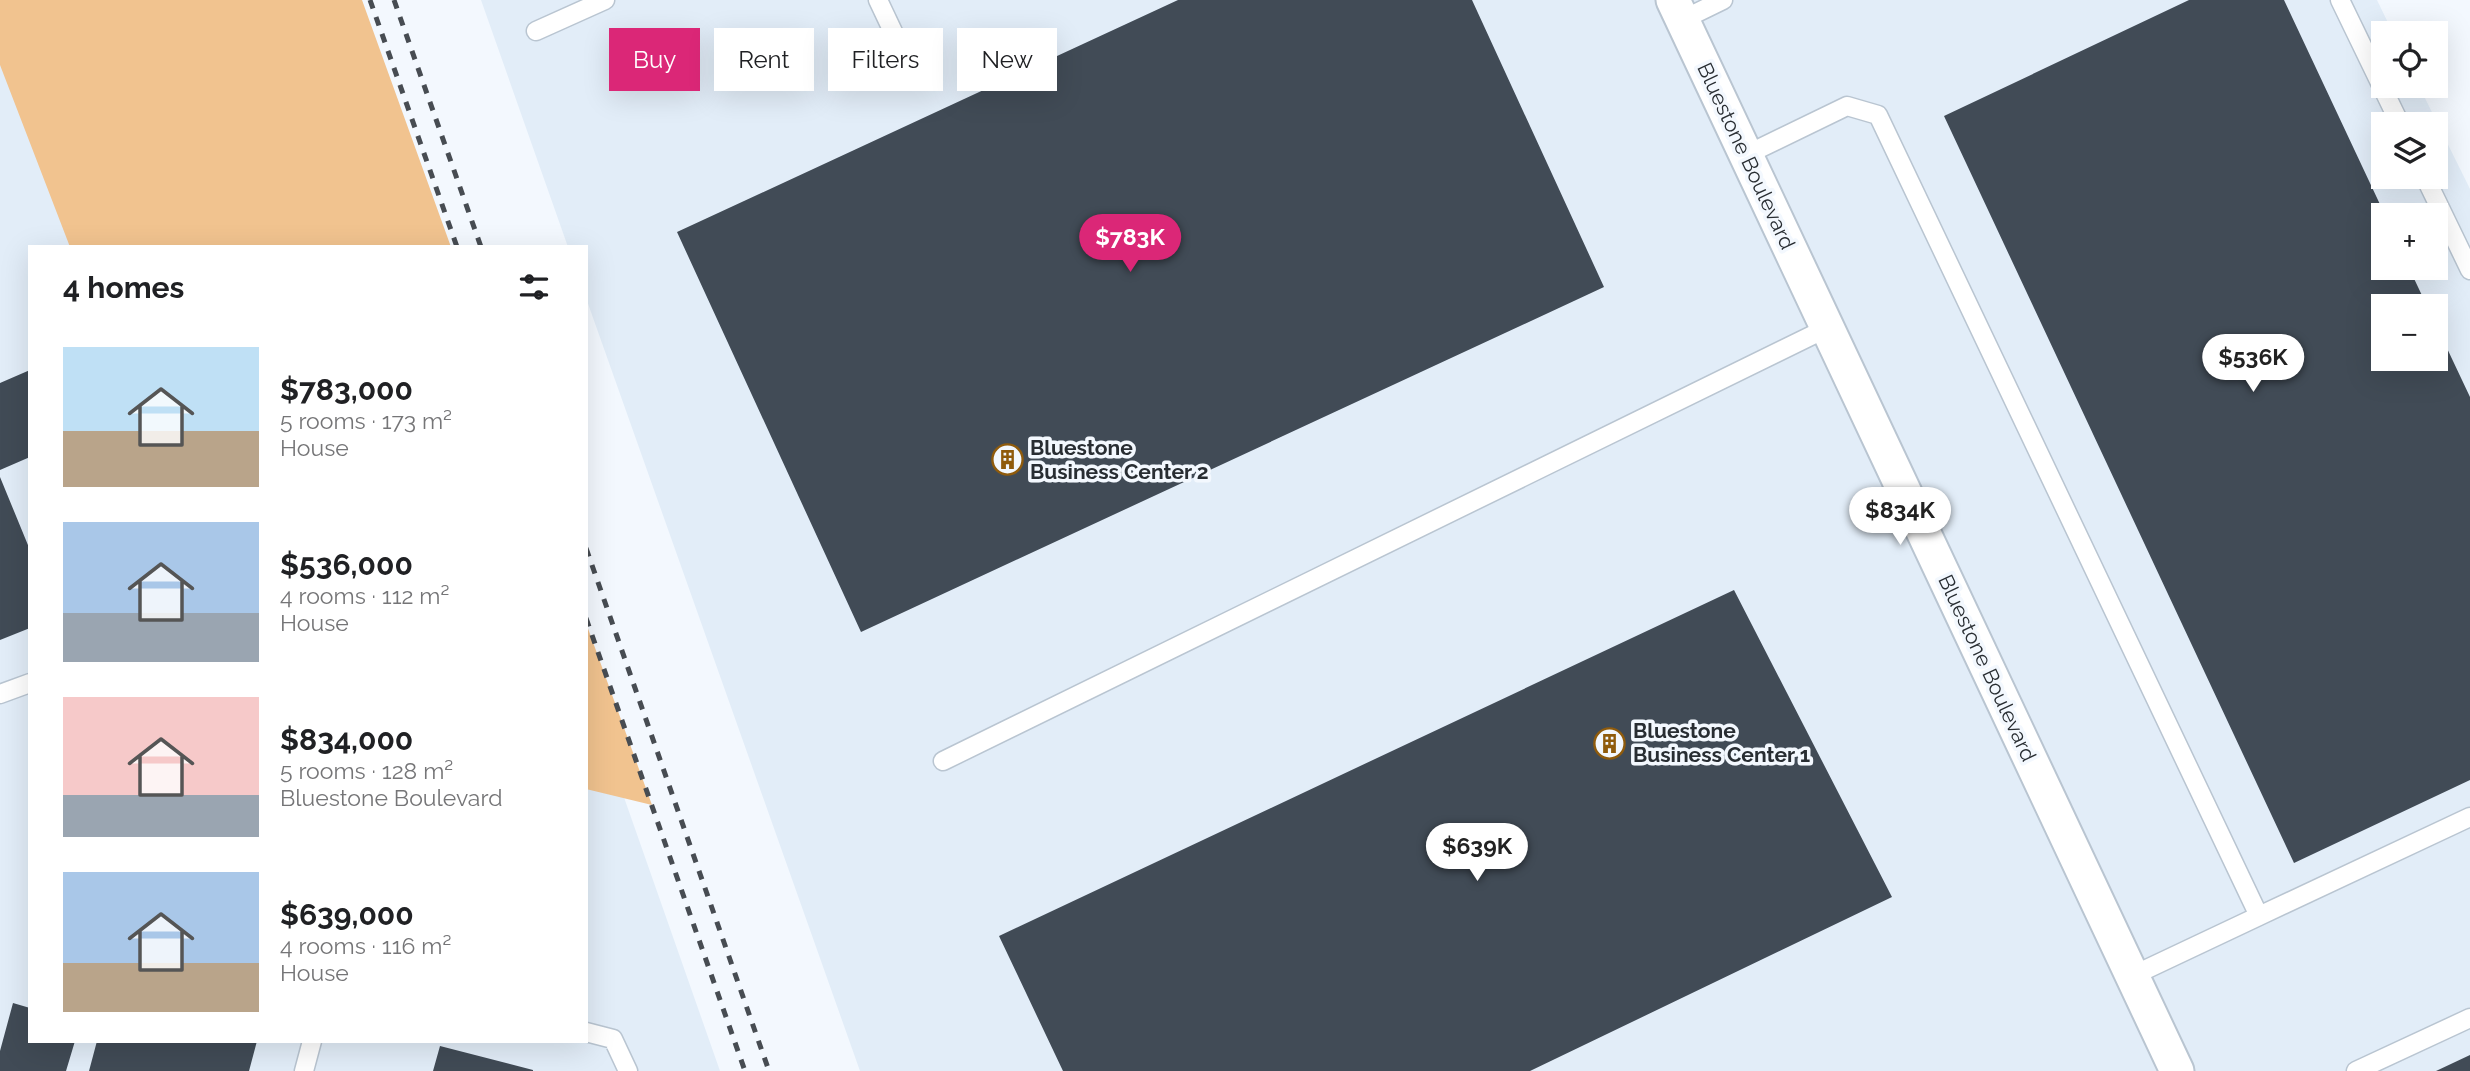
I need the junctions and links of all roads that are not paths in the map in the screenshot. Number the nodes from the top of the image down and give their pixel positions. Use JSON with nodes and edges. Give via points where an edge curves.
{"nodes":[{"id":1,"x":605,"y":0,"type":"edge"},
{"id":2,"x":878,"y":0,"type":"edge"},
{"id":3,"x":1723,"y":0,"type":"edge"},
{"id":4,"x":2340,"y":0,"type":"edge"},
{"id":5,"x":1678,"y":10,"type":"edge"},
{"id":6,"x":891,"y":28,"type":"edge"},
{"id":7,"x":536,"y":31,"type":"dead end"},
{"id":8,"x":2394,"y":112,"type":"edge"},
{"id":9,"x":1745,"y":155,"type":"junction"},
{"id":10,"x":2431,"y":189,"type":"edge"},
{"id":11,"x":2470,"y":270,"type":"edge"},
{"id":12,"x":1827,"y":328,"type":"junction"},
{"id":13,"x":28,"y":684,"type":"edge"},
{"id":14,"x":0,"y":694,"type":"edge"},
{"id":15,"x":943,"y":761,"type":"dead end"},
{"id":16,"x":2470,"y":817,"type":"edge"},
{"id":17,"x":2259,"y":916,"type":"junction"},
{"id":18,"x":2132,"y":976,"type":"junction"},
{"id":19,"x":2470,"y":1018,"type":"edge"},
{"id":20,"x":588,"y":1033,"type":"edge"},
{"id":21,"x":311,"y":1043,"type":"edge"},
{"id":22,"x":304,"y":1071,"type":"edge"},
{"id":23,"x":628,"y":1071,"type":"edge"},
{"id":24,"x":2177,"y":1071,"type":"edge"},
{"id":25,"x":2356,"y":1071,"type":"edge"}],
"edges":[{"from":1,"to":7,"type":"lane"},
{"from":2,"to":6,"type":"lane"},
{"from":3,"to":5,"type":"lane"},
{"from":4,"to":8,"type":"lane"},
{"from":5,"to":9,"type":"street","name":"Bluestone Boulevard"},
{"from":9,"to":12,"type":"street","name":"Bluestone Boulevard"},
{"from":9,"to":17,"type":"lane","via":[[1847,106],[1878,115]]},
{"from":10,"to":11,"type":"lane"},
{"from":12,"to":15,"type":"lane"},
{"from":12,"to":18,"type":"street","name":"Bluestone Boulevard"},
{"from":13,"to":14,"type":"lane"},
{"from":16,"to":17,"type":"lane"},
{"from":17,"to":18,"type":"lane"},
{"from":18,"to":24,"type":"street","name":"Bluestone Boulevard"},
{"from":19,"to":25,"type":"lane"},
{"from":20,"to":23,"type":"lane","via":[[613,1039]]},
{"from":21,"to":22,"type":"lane"}]}
